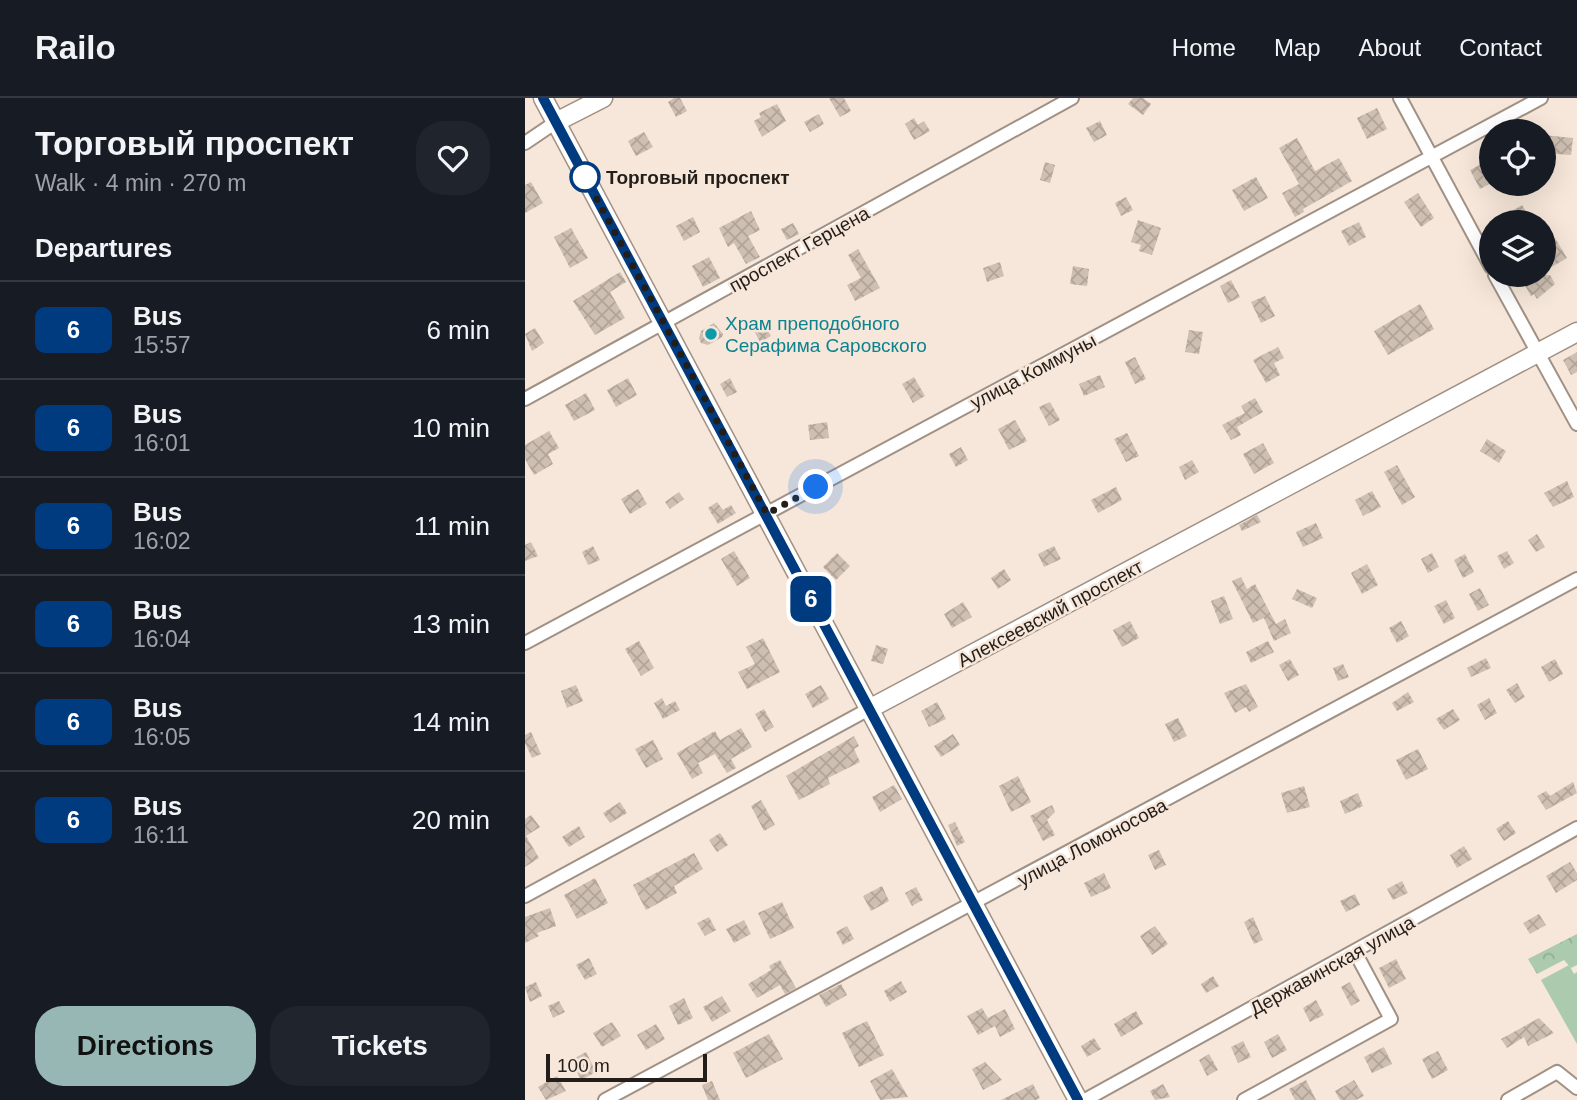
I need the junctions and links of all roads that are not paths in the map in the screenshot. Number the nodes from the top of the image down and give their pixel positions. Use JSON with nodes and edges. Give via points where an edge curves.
{"nodes":[{"id":1,"x":543,"y":98,"type":"edge"},
{"id":2,"x":603,"y":98,"type":"edge"},
{"id":3,"x":1072,"y":98,"type":"edge"},
{"id":4,"x":1400,"y":98,"type":"edge"},
{"id":5,"x":1541,"y":98,"type":"edge"},
{"id":6,"x":556,"y":122,"type":"junction"},
{"id":7,"x":525,"y":143,"type":"edge"},
{"id":8,"x":1432,"y":157,"type":"junction"},
{"id":9,"x":1479,"y":245,"type":"edge"},
{"id":10,"x":1501,"y":287,"type":"edge"},
{"id":11,"x":663,"y":324,"type":"junction"},
{"id":12,"x":1577,"y":332,"type":"edge"},
{"id":13,"x":1537,"y":354,"type":"junction"},
{"id":14,"x":525,"y":399,"type":"edge"},
{"id":15,"x":1577,"y":424,"type":"edge"},
{"id":16,"x":767,"y":514,"type":"junction"},
{"id":17,"x":1577,"y":579,"type":"edge"},
{"id":18,"x":525,"y":643,"type":"edge"},
{"id":19,"x":869,"y":709,"type":"junction"},
{"id":20,"x":1577,"y":828,"type":"edge"},
{"id":21,"x":525,"y":896,"type":"edge"},
{"id":22,"x":974,"y":905,"type":"junction"},
{"id":23,"x":1355,"y":952,"type":"junction"},
{"id":24,"x":1577,"y":1088,"type":"edge"},
{"id":25,"x":605,"y":1100,"type":"edge"},
{"id":26,"x":1078,"y":1100,"type":"edge"},
{"id":27,"x":1085,"y":1100,"type":"edge"},
{"id":28,"x":1244,"y":1100,"type":"edge"},
{"id":29,"x":1508,"y":1100,"type":"edge"}],
"edges":[{"from":1,"to":6,"type":"street"},
{"from":2,"to":6,"type":"street"},
{"from":3,"to":11,"type":"street","name":"проспект Герцена"},
{"from":4,"to":8,"type":"street"},
{"from":5,"to":8,"type":"street","name":"улица Коммуны"},
{"from":6,"to":7,"type":"street"},
{"from":6,"to":11,"type":"street"},
{"from":8,"to":9,"type":"street"},
{"from":8,"to":16,"type":"street","name":"улица Коммуны"},
{"from":10,"to":13,"type":"street"},
{"from":11,"to":14,"type":"street","name":"проспект Герцена"},
{"from":11,"to":16,"type":"street"},
{"from":12,"to":13,"type":"street","name":"Алексеевский проспект"},
{"from":13,"to":15,"type":"street"},
{"from":13,"to":19,"type":"street","name":"Алексеевский проспект"},
{"from":16,"to":18,"type":"street","name":"улица Коммуны"},
{"from":16,"to":19,"type":"street"},
{"from":17,"to":22,"type":"street","name":"улица Ломоносова"},
{"from":19,"to":21,"type":"street","name":"Алексеевский проспект"},
{"from":19,"to":22,"type":"street"},
{"from":20,"to":23,"type":"street","name":"Державинская улица"},
{"from":22,"to":25,"type":"street","name":"улица Ломоносова"},
{"from":22,"to":26,"type":"street"},
{"from":23,"to":27,"type":"street","name":"Державинская улица"},
{"from":23,"to":28,"type":"street","via":[[1391,1019]]},
{"from":24,"to":29,"type":"street","via":[[1557,1072]]}]}
